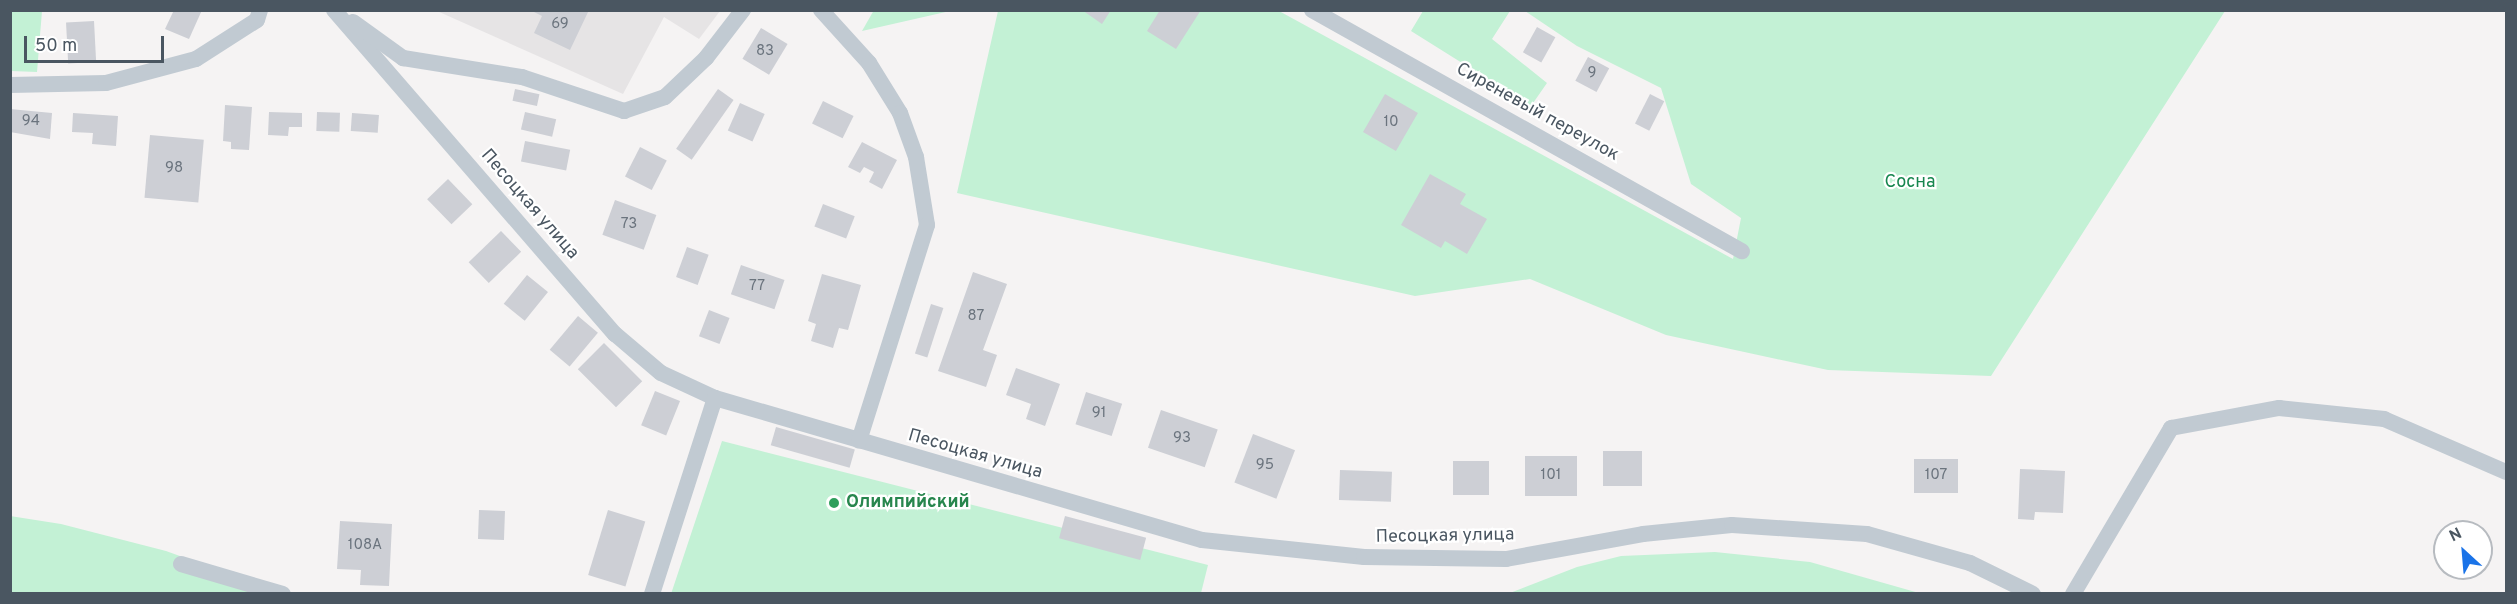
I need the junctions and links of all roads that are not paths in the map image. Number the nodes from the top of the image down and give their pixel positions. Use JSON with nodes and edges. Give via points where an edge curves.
{"nodes":[{"id":1,"x":260,"y":10,"type":"edge"},
{"id":2,"x":336,"y":10,"type":"edge"},
{"id":3,"x":743,"y":10,"type":"edge"},
{"id":4,"x":821,"y":10,"type":"edge"},
{"id":5,"x":1312,"y":10,"type":"edge"},
{"id":6,"x":10,"y":85,"type":"edge"},
{"id":7,"x":1742,"y":251,"type":"dead end"},
{"id":8,"x":715,"y":398,"type":"junction"},
{"id":9,"x":859,"y":441,"type":"junction"},
{"id":10,"x":2506,"y":472,"type":"edge"},
{"id":11,"x":182,"y":564,"type":"dead end"},
{"id":12,"x":283,"y":594,"type":"edge"},
{"id":13,"x":652,"y":594,"type":"edge"},
{"id":14,"x":2033,"y":594,"type":"edge"},
{"id":15,"x":2073,"y":594,"type":"edge"}],
"edges":[{"from":1,"to":6,"type":"street","via":[[257,20],[196,59],[106,83]]},
{"from":2,"to":3,"type":"street","name":"Песоцкая улица","via":[[403,58],[522,77],[624,111],[665,97],[706,58]]},
{"from":2,"to":8,"type":"street","name":"Песоцкая улица","via":[[615,334],[661,373]]},
{"from":4,"to":9,"type":"street","via":[[869,63],[900,113],[916,157],[927,225]]},
{"from":5,"to":7,"type":"street","name":"Сиреневый переулок"},
{"from":8,"to":9,"type":"street","name":"Песоцкая улица"},
{"from":8,"to":13,"type":"street"},
{"from":9,"to":14,"type":"street","name":"Песоцкая улица","via":[[1202,540],[1364,557],[1506,559],[1643,534],[1732,525],[1867,534],[1970,563]]},
{"from":10,"to":15,"type":"street","via":[[2384,418],[2279,408],[2171,428]]},
{"from":11,"to":12,"type":"street"}]}
